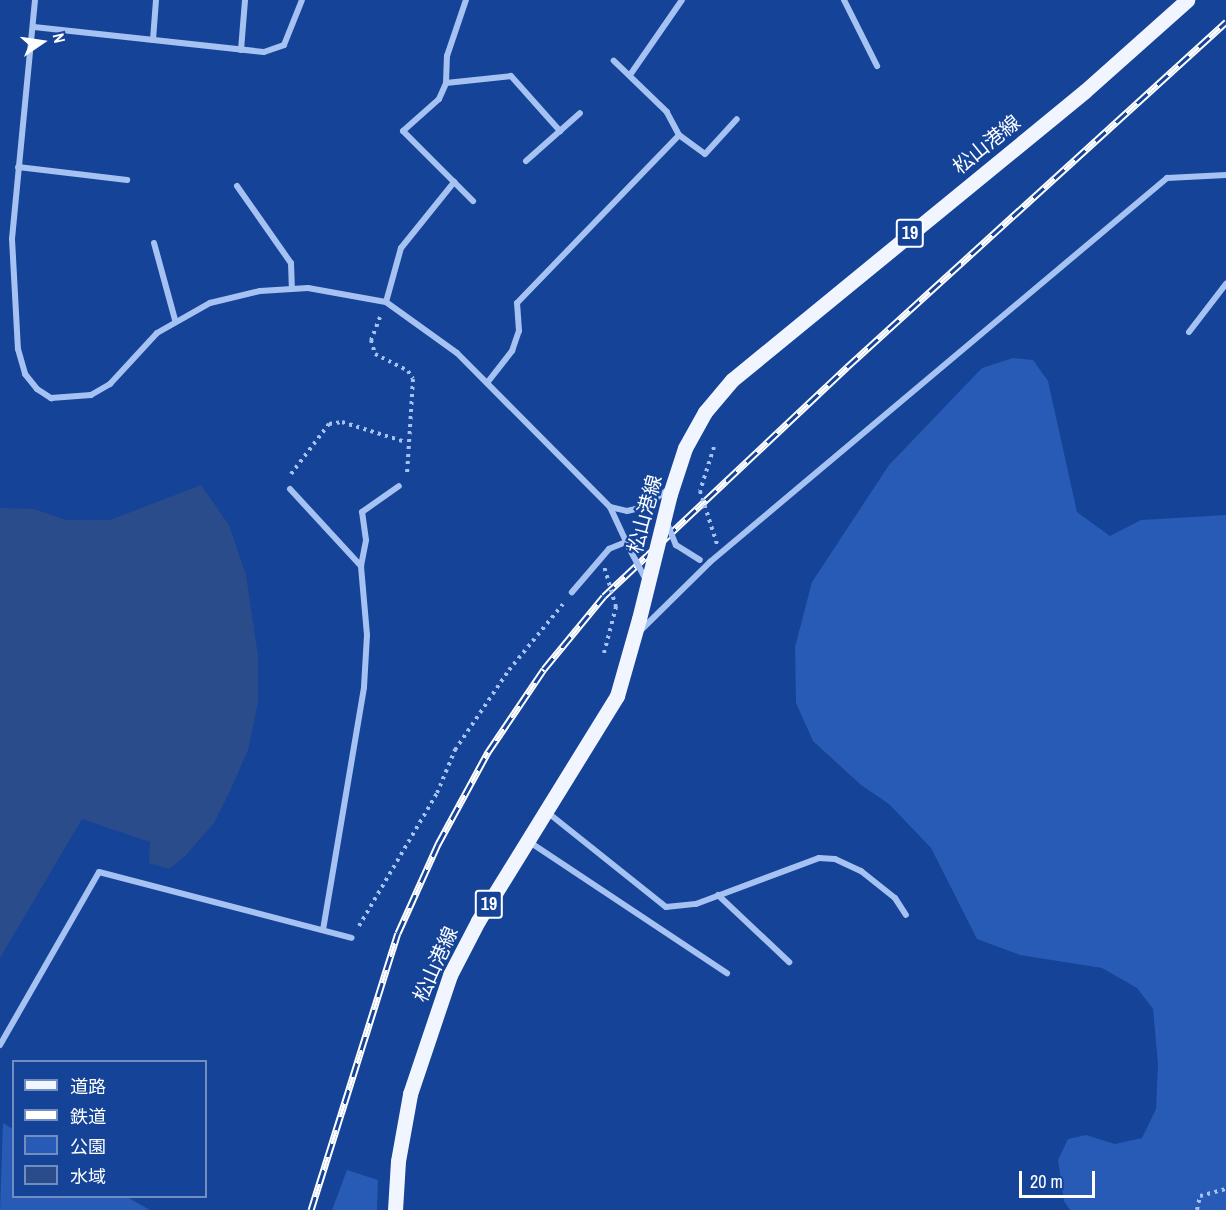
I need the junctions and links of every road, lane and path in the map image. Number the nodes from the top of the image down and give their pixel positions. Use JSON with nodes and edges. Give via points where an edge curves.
{"nodes":[{"id":1,"x":35,"y":0,"type":"edge"},
{"id":2,"x":156,"y":0,"type":"edge"},
{"id":3,"x":244,"y":0,"type":"edge"},
{"id":4,"x":302,"y":0,"type":"edge"},
{"id":5,"x":466,"y":0,"type":"edge"},
{"id":6,"x":682,"y":0,"type":"edge"},
{"id":7,"x":844,"y":0,"type":"edge"},
{"id":8,"x":1187,"y":0,"type":"edge"},
{"id":9,"x":34,"y":27,"type":"junction"},
{"id":10,"x":153,"y":40,"type":"junction"},
{"id":11,"x":241,"y":50,"type":"junction"},
{"id":12,"x":614,"y":61,"type":"dead end"},
{"id":13,"x":877,"y":66,"type":"dead end"},
{"id":14,"x":630,"y":75,"type":"junction"},
{"id":15,"x":446,"y":83,"type":"junction"},
{"id":16,"x":580,"y":113,"type":"dead end"},
{"id":17,"x":737,"y":119,"type":"dead end"},
{"id":18,"x":560,"y":131,"type":"junction"},
{"id":19,"x":680,"y":135,"type":"junction"},
{"id":20,"x":526,"y":161,"type":"dead end"},
{"id":21,"x":18,"y":167,"type":"junction"},
{"id":22,"x":1226,"y":175,"type":"edge"},
{"id":23,"x":127,"y":180,"type":"dead end"},
{"id":24,"x":454,"y":182,"type":"junction"},
{"id":25,"x":237,"y":186,"type":"dead end"},
{"id":26,"x":473,"y":201,"type":"dead end"},
{"id":27,"x":154,"y":243,"type":"dead end"},
{"id":28,"x":1226,"y":284,"type":"edge"},
{"id":29,"x":292,"y":288,"type":"junction"},
{"id":30,"x":386,"y":302,"type":"junction"},
{"id":31,"x":176,"y":320,"type":"junction"},
{"id":32,"x":1189,"y":332,"type":"dead end"},
{"id":33,"x":488,"y":382,"type":"junction"},
{"id":34,"x":406,"y":442,"type":"junction"},
{"id":35,"x":714,"y":447,"type":"dead end"},
{"id":36,"x":675,"y":475,"type":"junction"},
{"id":37,"x":399,"y":486,"type":"joint"},
{"id":38,"x":290,"y":489,"type":"joint"},
{"id":39,"x":669,"y":497,"type":"junction"},
{"id":40,"x":610,"y":507,"type":"junction"},
{"id":41,"x":626,"y":542,"type":"junction"},
{"id":42,"x":717,"y":544,"type":"dead end"},
{"id":43,"x":711,"y":562,"type":"junction"},
{"id":44,"x":361,"y":566,"type":"junction"},
{"id":45,"x":604,"y":566,"type":"dead end"},
{"id":46,"x":647,"y":584,"type":"junction"},
{"id":47,"x":572,"y":592,"type":"joint"},
{"id":48,"x":633,"y":638,"type":"junction"},
{"id":49,"x":604,"y":653,"type":"dead end"},
{"id":50,"x":547,"y":812,"type":"junction"},
{"id":51,"x":528,"y":841,"type":"junction"},
{"id":52,"x":718,"y":895,"type":"junction"},
{"id":53,"x":906,"y":915,"type":"dead end"},
{"id":54,"x":323,"y":930,"type":"junction"},
{"id":55,"x":352,"y":938,"type":"joint"},
{"id":56,"x":789,"y":962,"type":"dead end"},
{"id":57,"x":727,"y":973,"type":"dead end"},
{"id":58,"x":0,"y":1045,"type":"edge"},
{"id":59,"x":1226,"y":1189,"type":"edge"},
{"id":60,"x":395,"y":1210,"type":"edge"},
{"id":61,"x":1197,"y":1210,"type":"edge"}],
"edges":[{"from":1,"to":9,"type":"street"},
{"from":2,"to":10,"type":"street"},
{"from":3,"to":11,"type":"street"},
{"from":4,"to":11,"type":"street","via":[[284,45],[264,52]]},
{"from":5,"to":15,"type":"street","via":[[447,56]]},
{"from":6,"to":14,"type":"street"},
{"from":7,"to":13,"type":"street"},
{"from":8,"to":36,"type":"main road","name":"松山港線","number":"19","via":[[1085,91],[732,380],[705,412]]},
{"from":9,"to":10,"type":"street"},
{"from":9,"to":21,"type":"street"},
{"from":10,"to":11,"type":"street"},
{"from":12,"to":14,"type":"street"},
{"from":14,"to":19,"type":"street","via":[[667,112]]},
{"from":15,"to":18,"type":"street","via":[[512,76]]},
{"from":15,"to":24,"type":"street","via":[[439,99],[403,131]]},
{"from":16,"to":18,"type":"street"},
{"from":17,"to":19,"type":"street","via":[[705,154]]},
{"from":18,"to":20,"type":"street"},
{"from":19,"to":33,"type":"street","via":[[517,303],[519,331],[512,351]]},
{"from":21,"to":23,"type":"street"},
{"from":21,"to":31,"type":"street","via":[[12,239],[18,350],[25,374],[37,389],[51,398],[91,395],[110,384],[157,333]]},
{"from":22,"to":43,"type":"street","via":[[1167,178]]},
{"from":24,"to":26,"type":"street"},
{"from":24,"to":30,"type":"street","via":[[401,248]]},
{"from":25,"to":29,"type":"street","via":[[291,263]]},
{"from":27,"to":31,"type":"street"},
{"from":28,"to":32,"type":"street"},
{"from":29,"to":30,"type":"street","via":[[340,291]]},
{"from":29,"to":31,"type":"street","via":[[210,303]]},
{"from":30,"to":33,"type":"street","via":[[434,334]]},
{"from":30,"to":34,"type":"path","via":[[371,340],[375,354],[408,371],[412,380]]},
{"from":33,"to":40,"type":"street"},
{"from":34,"to":37,"type":"path","via":[[406,475]]},
{"from":34,"to":38,"type":"path","via":[[342,422],[329,424],[300,458],[288,479]]},
{"from":35,"to":42,"type":"path","bridge":true,"via":[[700,491]]},
{"from":36,"to":39,"type":"main road","name":"松山港線","number":"19"},
{"from":36,"to":40,"type":"street","via":[[665,493],[652,504],[636,510]]},
{"from":37,"to":44,"type":"street","via":[[363,512],[366,540]]},
{"from":38,"to":44,"type":"street"},
{"from":39,"to":43,"type":"street","bridge":true,"via":[[666,523],[672,538],[682,551]]},
{"from":39,"to":46,"type":"main road","name":"松山港線","number":"19","bridge":true},
{"from":40,"to":41,"type":"street"},
{"from":41,"to":46,"type":"street","bridge":true},
{"from":41,"to":47,"type":"street","via":[[609,549]]},
{"from":43,"to":48,"type":"street"},
{"from":44,"to":54,"type":"street","via":[[367,635],[364,687]]},
{"from":45,"to":49,"type":"path","bridge":true,"via":[[616,607]]},
{"from":46,"to":48,"type":"main road","name":"松山港線","number":"19","bridge":true},
{"from":47,"to":55,"type":"path","via":[[509,670],[455,750],[437,794]]},
{"from":48,"to":50,"type":"main road","name":"松山港線","number":"19","via":[[617,696]]},
{"from":50,"to":51,"type":"main road","name":"松山港線","number":"19"},
{"from":50,"to":52,"type":"street","via":[[666,907],[680,908]]},
{"from":51,"to":57,"type":"street"},
{"from":51,"to":60,"type":"main road","name":"松山港線","number":"19","via":[[454,966],[430,1027],[410,1094]]},
{"from":52,"to":53,"type":"street","via":[[800,863],[835,859],[880,884]]},
{"from":52,"to":56,"type":"street"},
{"from":54,"to":55,"type":"street"},
{"from":54,"to":58,"type":"street","via":[[99,872]]},
{"from":59,"to":61,"type":"path","via":[[1200,1196]]}]}
